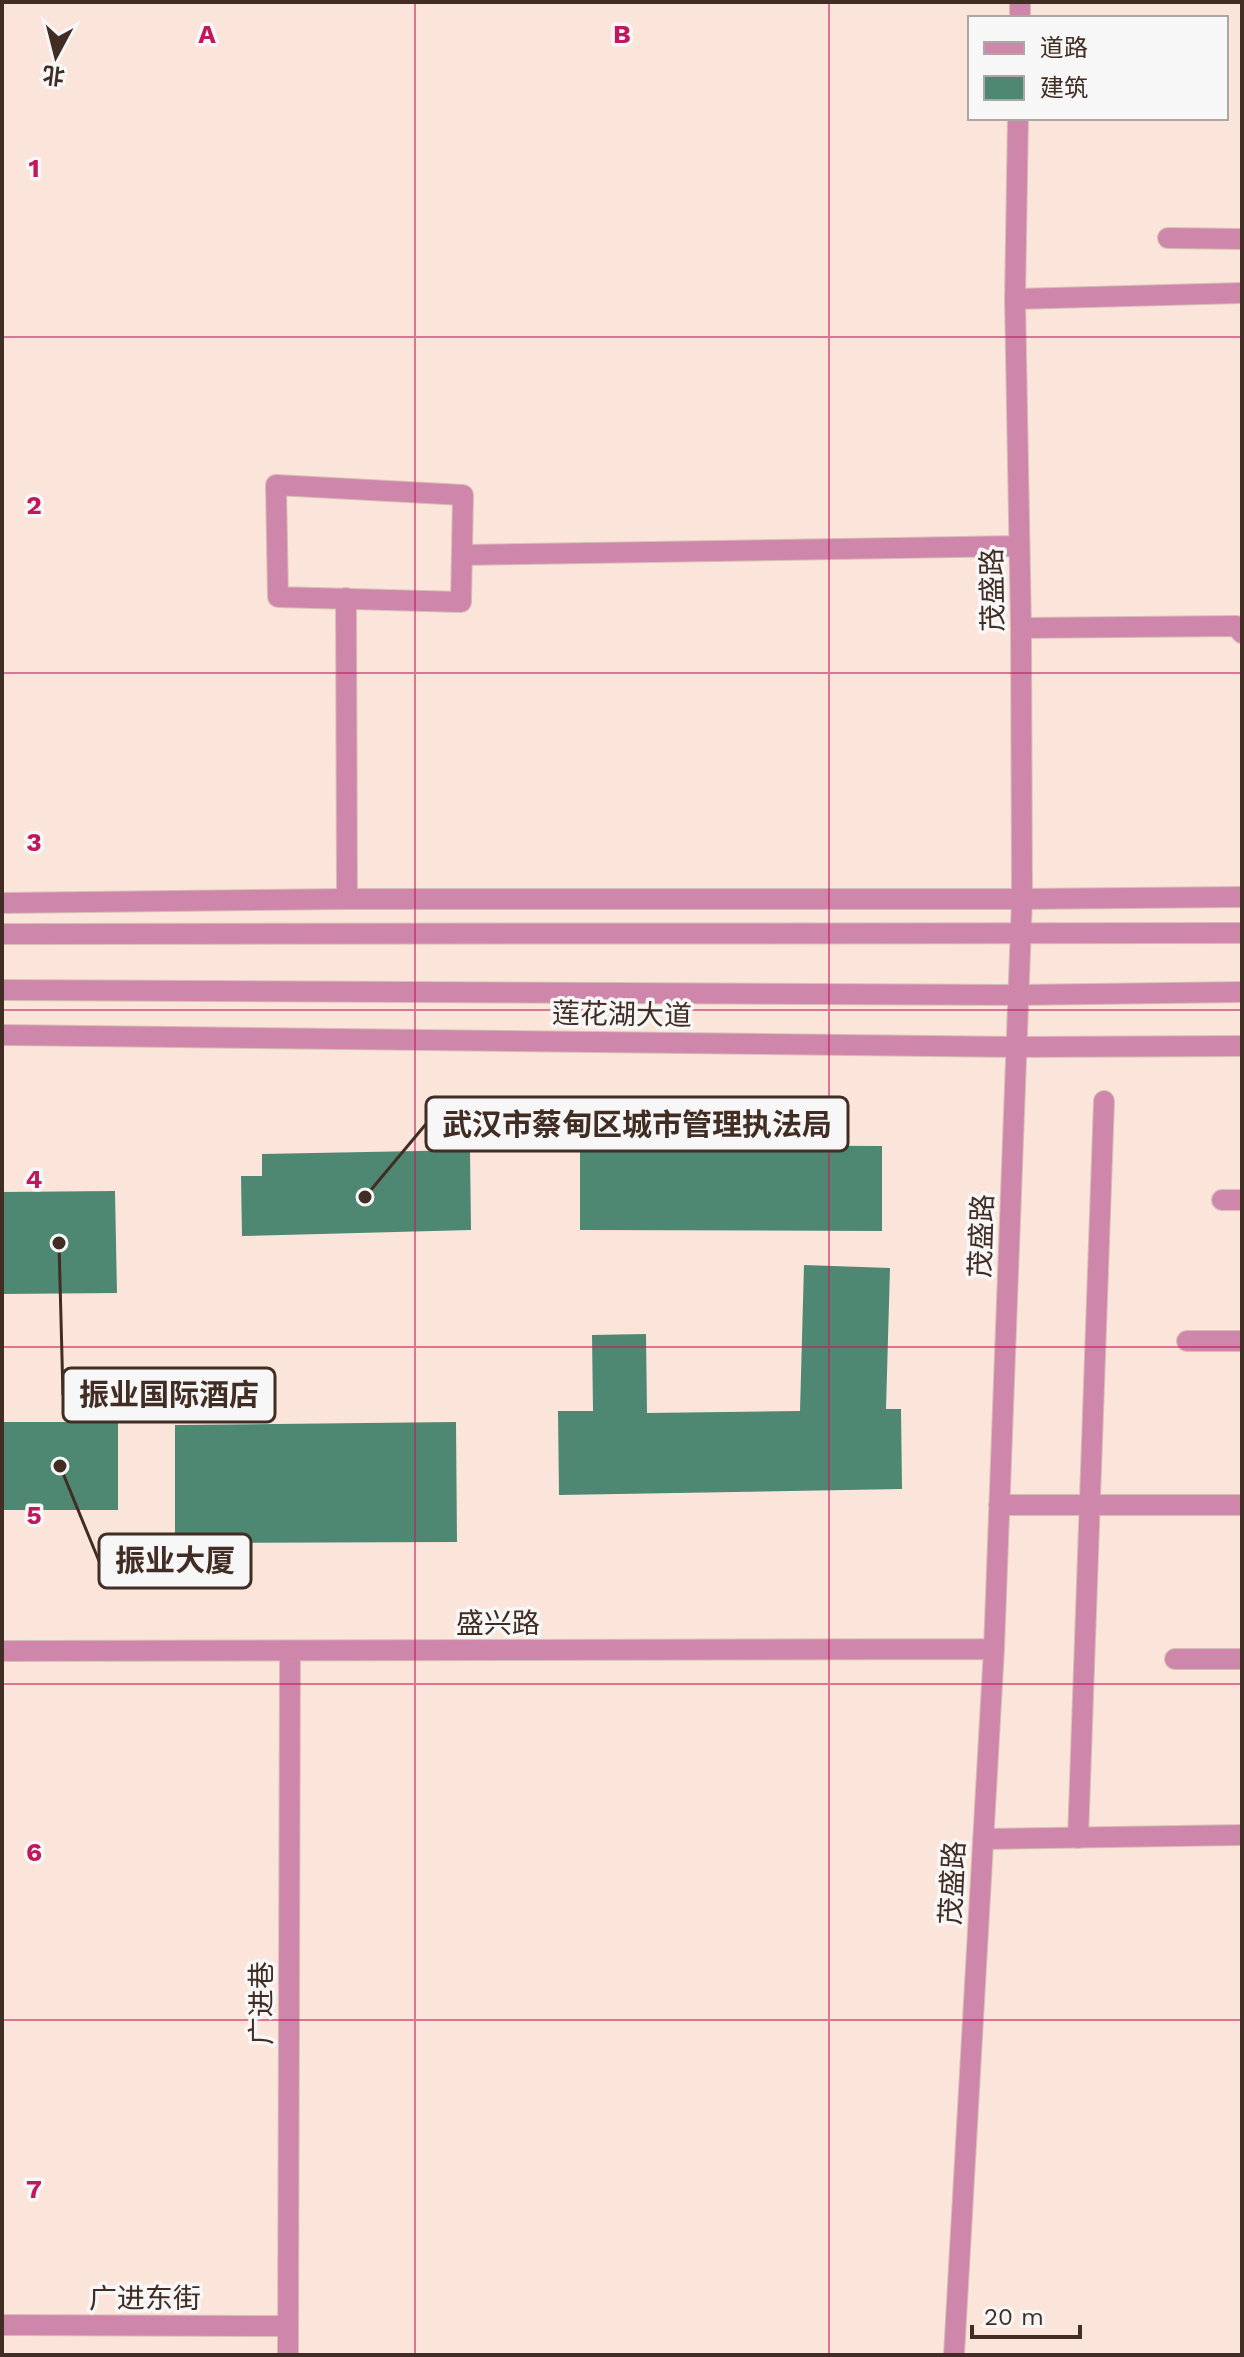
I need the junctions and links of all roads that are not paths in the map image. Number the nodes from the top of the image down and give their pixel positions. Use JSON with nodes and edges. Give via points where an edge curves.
{"nodes":[{"id":1,"x":1018,"y":120,"type":"edge"},
{"id":2,"x":1168,"y":238,"type":"dead end"},
{"id":3,"x":1242,"y":239,"type":"edge"},
{"id":4,"x":1242,"y":293,"type":"edge"},
{"id":5,"x":1015,"y":299,"type":"junction"},
{"id":6,"x":1019,"y":546,"type":"junction"},
{"id":7,"x":463,"y":555,"type":"junction"},
{"id":8,"x":346,"y":598,"type":"junction"},
{"id":9,"x":1021,"y":628,"type":"junction"},
{"id":10,"x":1242,"y":633,"type":"edge"},
{"id":11,"x":1242,"y":897,"type":"edge"},
{"id":12,"x":347,"y":899,"type":"junction"},
{"id":13,"x":1022,"y":899,"type":"junction"},
{"id":14,"x":2,"y":903,"type":"edge"},
{"id":15,"x":1242,"y":933,"type":"edge"},
{"id":16,"x":2,"y":934,"type":"edge"},
{"id":17,"x":1020,"y":934,"type":"junction"},
{"id":18,"x":2,"y":990,"type":"edge"},
{"id":19,"x":1242,"y":992,"type":"edge"},
{"id":20,"x":1018,"y":995,"type":"junction"},
{"id":21,"x":2,"y":1035,"type":"edge"},
{"id":22,"x":1242,"y":1046,"type":"edge"},
{"id":23,"x":1016,"y":1047,"type":"junction"},
{"id":24,"x":1104,"y":1101,"type":"dead end"},
{"id":25,"x":1187,"y":1341,"type":"dead end"},
{"id":26,"x":1242,"y":1341,"type":"edge"},
{"id":27,"x":999,"y":1505,"type":"junction"},
{"id":28,"x":1090,"y":1505,"type":"junction"},
{"id":29,"x":1242,"y":1505,"type":"edge"},
{"id":30,"x":994,"y":1649,"type":"junction"},
{"id":31,"x":2,"y":1651,"type":"edge"},
{"id":32,"x":290,"y":1651,"type":"junction"},
{"id":33,"x":1175,"y":1659,"type":"dead end"},
{"id":34,"x":1242,"y":1659,"type":"edge"},
{"id":35,"x":1242,"y":1835,"type":"edge"},
{"id":36,"x":1078,"y":1838,"type":"junction"},
{"id":37,"x":983,"y":1839,"type":"junction"},
{"id":38,"x":2,"y":2325,"type":"edge"},
{"id":39,"x":288,"y":2326,"type":"junction"},
{"id":40,"x":288,"y":2355,"type":"edge"},
{"id":41,"x":954,"y":2355,"type":"edge"}],
"edges":[{"from":1,"to":5,"type":"street","name":"茂盛路"},
{"from":2,"to":3,"type":"street"},
{"from":4,"to":5,"type":"street"},
{"from":5,"to":6,"type":"street","name":"茂盛路"},
{"from":6,"to":7,"type":"street"},
{"from":6,"to":9,"type":"street","name":"茂盛路"},
{"from":7,"to":8,"type":"street","via":[[461,602]]},
{"from":7,"to":8,"type":"street","via":[[463,495],[276,485],[278,597]]},
{"from":8,"to":12,"type":"street"},
{"from":9,"to":10,"type":"street","via":[[1236,626]]},
{"from":9,"to":13,"type":"street","name":"茂盛路"},
{"from":11,"to":13,"type":"street"},
{"from":12,"to":13,"type":"street"},
{"from":12,"to":14,"type":"street"},
{"from":13,"to":17,"type":"street","name":"茂盛路"},
{"from":15,"to":17,"type":"street"},
{"from":16,"to":17,"type":"street"},
{"from":17,"to":20,"type":"street","name":"茂盛路"},
{"from":18,"to":20,"type":"street","name":"莲花湖大道"},
{"from":19,"to":20,"type":"street","name":"莲花湖大道"},
{"from":20,"to":23,"type":"street","name":"茂盛路"},
{"from":21,"to":23,"type":"street","name":"莲花湖大道"},
{"from":22,"to":23,"type":"street","name":"莲花湖大道"},
{"from":23,"to":27,"type":"street","name":"茂盛路"},
{"from":24,"to":28,"type":"street"},
{"from":25,"to":26,"type":"street"},
{"from":27,"to":28,"type":"street"},
{"from":27,"to":30,"type":"street","name":"茂盛路"},
{"from":28,"to":29,"type":"street"},
{"from":28,"to":36,"type":"street"},
{"from":30,"to":32,"type":"street","name":"盛兴路"},
{"from":30,"to":37,"type":"street","name":"茂盛路"},
{"from":31,"to":32,"type":"street","name":"盛兴路"},
{"from":32,"to":39,"type":"street","name":"广进巷"},
{"from":33,"to":34,"type":"street"},
{"from":35,"to":36,"type":"street"},
{"from":36,"to":37,"type":"street"},
{"from":37,"to":41,"type":"street","name":"茂盛路"},
{"from":38,"to":39,"type":"street","name":"广进东街"},
{"from":39,"to":40,"type":"street","name":"广进巷"}]}
